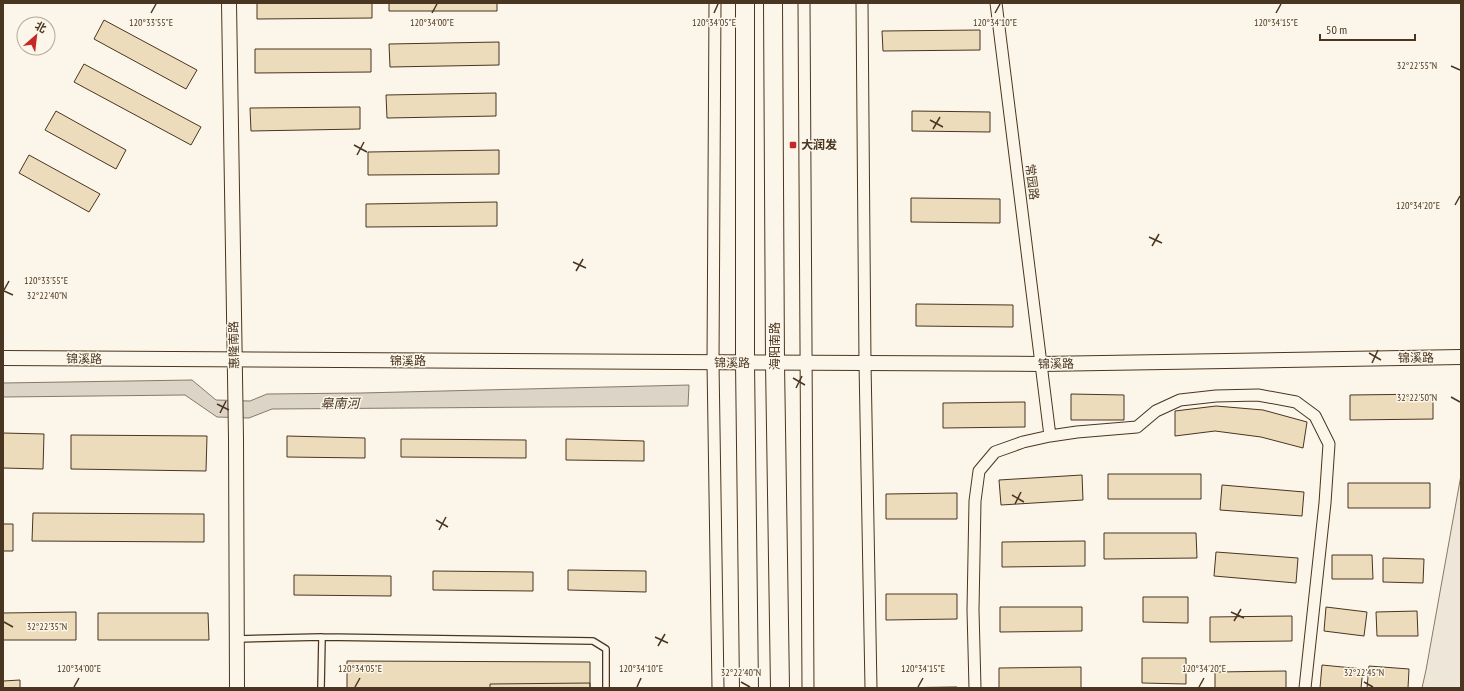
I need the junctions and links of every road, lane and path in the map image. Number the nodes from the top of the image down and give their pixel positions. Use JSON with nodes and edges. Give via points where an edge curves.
{"nodes":[{"id":1,"x":229,"y":3,"type":"edge"},
{"id":2,"x":715,"y":3,"type":"edge"},
{"id":3,"x":745,"y":3,"type":"edge"},
{"id":4,"x":773,"y":3,"type":"edge"},
{"id":5,"x":804,"y":3,"type":"edge"},
{"id":6,"x":862,"y":3,"type":"edge"},
{"id":7,"x":996,"y":3,"type":"edge"},
{"id":8,"x":1461,"y":357,"type":"edge"},
{"id":9,"x":3,"y":358,"type":"edge"},
{"id":10,"x":234,"y":360,"type":"junction"},
{"id":11,"x":712,"y":363,"type":"junction"},
{"id":12,"x":746,"y":363,"type":"junction"},
{"id":13,"x":775,"y":363,"type":"junction"},
{"id":14,"x":806,"y":363,"type":"junction"},
{"id":15,"x":864,"y":363,"type":"junction"},
{"id":16,"x":1041,"y":364,"type":"junction"},
{"id":17,"x":1050,"y":436,"type":"junction"},
{"id":18,"x":322,"y":637,"type":"junction"},
{"id":19,"x":237,"y":639,"type":"junction"},
{"id":20,"x":237,"y":688,"type":"edge"},
{"id":21,"x":321,"y":688,"type":"edge"},
{"id":22,"x":606,"y":688,"type":"edge"},
{"id":23,"x":718,"y":688,"type":"edge"},
{"id":24,"x":749,"y":688,"type":"edge"},
{"id":25,"x":780,"y":688,"type":"edge"},
{"id":26,"x":808,"y":688,"type":"edge"},
{"id":27,"x":871,"y":688,"type":"edge"},
{"id":28,"x":975,"y":688,"type":"edge"},
{"id":29,"x":1306,"y":688,"type":"edge"}],
"edges":[{"from":1,"to":10,"type":"street","name":"惠隆南路"},
{"from":2,"to":11,"type":"street"},
{"from":3,"to":12,"type":"main road"},
{"from":4,"to":13,"type":"main road","name":"海阳南路"},
{"from":5,"to":14,"type":"street"},
{"from":6,"to":15,"type":"street"},
{"from":7,"to":16,"type":"street","name":"常园路"},
{"from":8,"to":16,"type":"street","name":"锦溪路"},
{"from":9,"to":10,"type":"street","name":"锦溪路"},
{"from":10,"to":11,"type":"street","name":"锦溪路"},
{"from":10,"to":19,"type":"street","name":"惠隆南路"},
{"from":11,"to":12,"type":"street","name":"锦溪路"},
{"from":11,"to":23,"type":"street"},
{"from":12,"to":13,"type":"street","name":"锦溪路"},
{"from":12,"to":24,"type":"main road"},
{"from":13,"to":14,"type":"street","name":"锦溪路"},
{"from":13,"to":25,"type":"main road","name":"海阳南路"},
{"from":14,"to":15,"type":"street","name":"锦溪路"},
{"from":14,"to":26,"type":"street"},
{"from":15,"to":16,"type":"street","name":"锦溪路"},
{"from":15,"to":27,"type":"street"},
{"from":16,"to":17,"type":"street","name":"常园路"},
{"from":17,"to":28,"type":"street","via":[[995,452],[979,471],[975,509]]},
{"from":17,"to":29,"type":"street","via":[[1138,427],[1156,411],[1180,400],[1216,396],[1258,395],[1296,402],[1315,416],[1329,444]]},
{"from":18,"to":19,"type":"lane"},
{"from":18,"to":21,"type":"lane"},
{"from":18,"to":22,"type":"lane","via":[[593,641],[606,649]]},
{"from":19,"to":20,"type":"street","name":"惠隆南路"}]}
